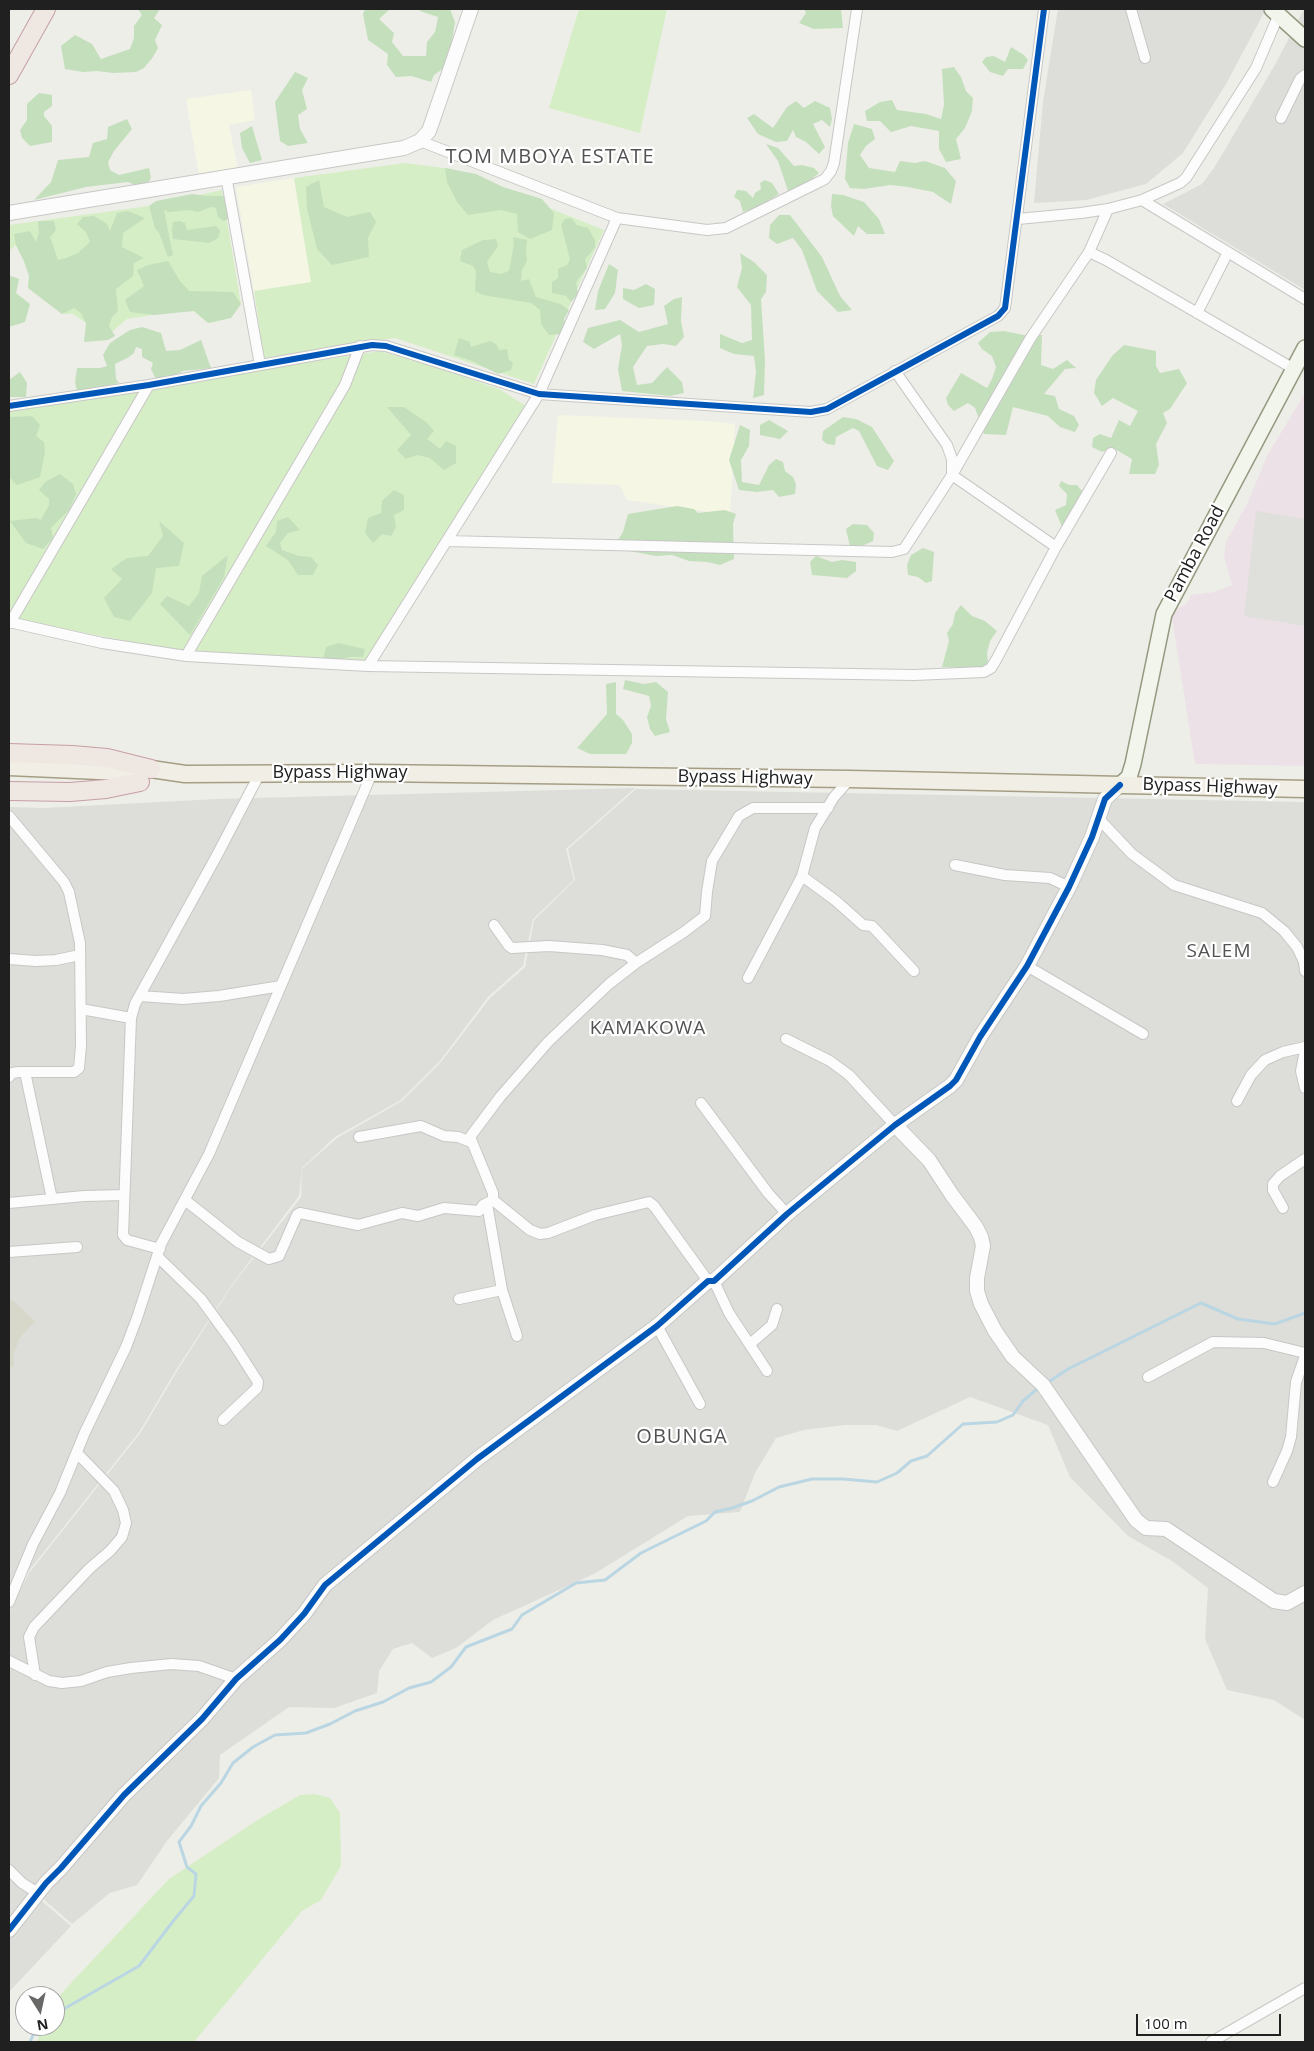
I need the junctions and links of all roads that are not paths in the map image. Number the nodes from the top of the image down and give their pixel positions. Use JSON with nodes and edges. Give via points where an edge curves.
{"nodes":[{"id":1,"x":35,"y":9,"type":"edge"},
{"id":2,"x":46,"y":9,"type":"edge"},
{"id":3,"x":471,"y":9,"type":"edge"},
{"id":4,"x":857,"y":9,"type":"edge"},
{"id":5,"x":1044,"y":9,"type":"edge"},
{"id":6,"x":1131,"y":9,"type":"edge"},
{"id":7,"x":1278,"y":11,"type":"edge"},
{"id":8,"x":1305,"y":38,"type":"edge"},
{"id":9,"x":9,"y":56,"type":"edge"},
{"id":10,"x":1145,"y":58,"type":"dead end"},
{"id":11,"x":9,"y":75,"type":"edge"},
{"id":12,"x":1305,"y":75,"type":"edge"},
{"id":13,"x":1281,"y":118,"type":"dead end"},
{"id":14,"x":420,"y":141,"type":"junction"},
{"id":15,"x":226,"y":176,"type":"junction"},
{"id":16,"x":1142,"y":200,"type":"junction"},
{"id":17,"x":1108,"y":209,"type":"junction"},
{"id":18,"x":9,"y":212,"type":"edge"},
{"id":19,"x":617,"y":218,"type":"junction"},
{"id":20,"x":1018,"y":219,"type":"junction"},
{"id":21,"x":1089,"y":252,"type":"junction"},
{"id":22,"x":1228,"y":252,"type":"junction"},
{"id":23,"x":1305,"y":299,"type":"edge"},
{"id":24,"x":1196,"y":313,"type":"junction"},
{"id":25,"x":360,"y":346,"type":"junction"},
{"id":26,"x":1305,"y":348,"type":"edge"},
{"id":27,"x":260,"y":364,"type":"junction"},
{"id":28,"x":1294,"y":369,"type":"junction"},
{"id":29,"x":895,"y":371,"type":"junction"},
{"id":30,"x":149,"y":385,"type":"junction"},
{"id":31,"x":539,"y":394,"type":"junction"},
{"id":32,"x":9,"y":406,"type":"edge"},
{"id":33,"x":1111,"y":453,"type":"dead end"},
{"id":34,"x":952,"y":475,"type":"junction"},
{"id":35,"x":447,"y":541,"type":"junction"},
{"id":36,"x":1056,"y":547,"type":"junction"},
{"id":37,"x":10,"y":622,"type":"edge"},
{"id":38,"x":186,"y":656,"type":"junction"},
{"id":39,"x":368,"y":666,"type":"junction"},
{"id":40,"x":9,"y":753,"type":"edge"},
{"id":41,"x":9,"y":767,"type":"edge"},
{"id":42,"x":9,"y":773,"type":"edge"},
{"id":43,"x":260,"y":773,"type":"junction"},
{"id":44,"x":372,"y":773,"type":"junction"},
{"id":45,"x":76,"y":774,"type":"junction"},
{"id":46,"x":146,"y":776,"type":"junction"},
{"id":47,"x":850,"y":779,"type":"junction"},
{"id":48,"x":1125,"y":781,"type":"junction"},
{"id":49,"x":1305,"y":789,"type":"edge"},
{"id":50,"x":9,"y":791,"type":"edge"},
{"id":51,"x":828,"y":808,"type":"junction"},
{"id":52,"x":9,"y":816,"type":"edge"},
{"id":53,"x":1098,"y":818,"type":"junction"},
{"id":54,"x":955,"y":865,"type":"dead end"},
{"id":55,"x":802,"y":876,"type":"junction"},
{"id":56,"x":1069,"y":887,"type":"junction"},
{"id":57,"x":494,"y":925,"type":"dead end"},
{"id":58,"x":80,"y":955,"type":"junction"},
{"id":59,"x":9,"y":959,"type":"edge"},
{"id":60,"x":636,"y":962,"type":"junction"},
{"id":61,"x":1027,"y":966,"type":"junction"},
{"id":62,"x":914,"y":971,"type":"dead end"},
{"id":63,"x":1305,"y":971,"type":"edge"},
{"id":64,"x":748,"y":978,"type":"dead end"},
{"id":65,"x":281,"y":986,"type":"junction"},
{"id":66,"x":140,"y":996,"type":"junction"},
{"id":67,"x":81,"y":1010,"type":"junction"},
{"id":68,"x":131,"y":1018,"type":"junction"},
{"id":69,"x":1143,"y":1034,"type":"dead end"},
{"id":70,"x":786,"y":1039,"type":"dead end"},
{"id":71,"x":1305,"y":1047,"type":"edge"},
{"id":72,"x":1305,"y":1051,"type":"edge"},
{"id":73,"x":25,"y":1072,"type":"junction"},
{"id":74,"x":9,"y":1077,"type":"edge"},
{"id":75,"x":1305,"y":1088,"type":"edge"},
{"id":76,"x":1237,"y":1101,"type":"dead end"},
{"id":77,"x":701,"y":1103,"type":"dead end"},
{"id":78,"x":895,"y":1125,"type":"junction"},
{"id":79,"x":359,"y":1137,"type":"dead end"},
{"id":80,"x":471,"y":1142,"type":"junction"},
{"id":81,"x":1305,"y":1159,"type":"edge"},
{"id":82,"x":124,"y":1195,"type":"junction"},
{"id":83,"x":52,"y":1199,"type":"junction"},
{"id":84,"x":185,"y":1200,"type":"junction"},
{"id":85,"x":490,"y":1202,"type":"junction"},
{"id":86,"x":9,"y":1203,"type":"edge"},
{"id":87,"x":1283,"y":1208,"type":"dead end"},
{"id":88,"x":787,"y":1214,"type":"junction"},
{"id":89,"x":77,"y":1247,"type":"dead end"},
{"id":90,"x":9,"y":1252,"type":"edge"},
{"id":91,"x":158,"y":1252,"type":"junction"},
{"id":92,"x":711,"y":1281,"type":"junction"},
{"id":93,"x":502,"y":1290,"type":"junction"},
{"id":94,"x":459,"y":1298,"type":"dead end"},
{"id":95,"x":777,"y":1309,"type":"dead end"},
{"id":96,"x":657,"y":1326,"type":"junction"},
{"id":97,"x":517,"y":1336,"type":"dead end"},
{"id":98,"x":750,"y":1344,"type":"junction"},
{"id":99,"x":1305,"y":1354,"type":"edge"},
{"id":100,"x":767,"y":1371,"type":"dead end"},
{"id":101,"x":1148,"y":1377,"type":"dead end"},
{"id":102,"x":700,"y":1404,"type":"dead end"},
{"id":103,"x":223,"y":1420,"type":"dead end"},
{"id":104,"x":77,"y":1454,"type":"junction"},
{"id":105,"x":1273,"y":1482,"type":"dead end"},
{"id":106,"x":1305,"y":1593,"type":"edge"},
{"id":107,"x":9,"y":1602,"type":"edge"},
{"id":108,"x":9,"y":1661,"type":"edge"},
{"id":109,"x":35,"y":1675,"type":"junction"},
{"id":110,"x":236,"y":1679,"type":"junction"},
{"id":111,"x":9,"y":1870,"type":"edge"},
{"id":112,"x":38,"y":1893,"type":"junction"},
{"id":113,"x":9,"y":1930,"type":"edge"},
{"id":114,"x":1305,"y":1988,"type":"edge"},
{"id":115,"x":1211,"y":2042,"type":"edge"}],
"edges":[{"from":1,"to":9,"type":"highway"},
{"from":2,"to":11,"type":"highway"},
{"from":3,"to":14,"type":"street","via":[[429,131]]},
{"from":4,"to":19,"type":"street","via":[[834,163],[825,179],[726,228],[708,230]]},
{"from":5,"to":20,"type":"street"},
{"from":6,"to":10,"type":"street"},
{"from":7,"to":8,"type":"main road"},
{"from":7,"to":16,"type":"street","via":[[1256,68],[1186,178]]},
{"from":12,"to":13,"type":"street"},
{"from":14,"to":15,"type":"street","via":[[404,148]]},
{"from":14,"to":19,"type":"street"},
{"from":15,"to":18,"type":"street"},
{"from":15,"to":27,"type":"street"},
{"from":16,"to":17,"type":"street"},
{"from":16,"to":22,"type":"street"},
{"from":17,"to":20,"type":"street"},
{"from":17,"to":21,"type":"street"},
{"from":19,"to":31,"type":"street"},
{"from":20,"to":29,"type":"street","via":[[1007,303],[1002,312]]},
{"from":21,"to":24,"type":"street"},
{"from":21,"to":34,"type":"street","via":[[1030,340]]},
{"from":22,"to":23,"type":"street"},
{"from":22,"to":24,"type":"street"},
{"from":24,"to":28,"type":"street"},
{"from":25,"to":27,"type":"street"},
{"from":25,"to":31,"type":"street","via":[[386,346]]},
{"from":25,"to":38,"type":"street","via":[[345,385]]},
{"from":26,"to":28,"type":"main road","name":"Pamba Road"},
{"from":27,"to":30,"type":"street"},
{"from":28,"to":48,"type":"main road","name":"Pamba Road","via":[[1164,614]]},
{"from":29,"to":31,"type":"street","via":[[818,412]]},
{"from":29,"to":34,"type":"street","via":[[947,445],[952,458]]},
{"from":30,"to":32,"type":"street"},
{"from":30,"to":37,"type":"street"},
{"from":31,"to":35,"type":"street"},
{"from":33,"to":36,"type":"street"},
{"from":34,"to":35,"type":"street","via":[[910,542],[904,549],[892,552]]},
{"from":34,"to":36,"type":"street"},
{"from":35,"to":39,"type":"street"},
{"from":36,"to":39,"type":"street","via":[[996,660],[984,672],[914,675]]},
{"from":37,"to":38,"type":"street","via":[[102,643]]},
{"from":38,"to":39,"type":"street"},
{"from":40,"to":46,"type":"highway","via":[[107,758]]},
{"from":41,"to":45,"type":"main road","name":"Bypass Highway"},
{"from":42,"to":45,"type":"main road","name":"Bypass Highway"},
{"from":43,"to":44,"type":"main road","name":"Bypass Highway"},
{"from":43,"to":46,"type":"main road","name":"Bypass Highway"},
{"from":43,"to":66,"type":"street"},
{"from":44,"to":47,"type":"main road","name":"Bypass Highway"},
{"from":44,"to":65,"type":"street"},
{"from":45,"to":46,"type":"main road","name":"Bypass Highway","via":[[138,772]]},
{"from":46,"to":50,"type":"highway","via":[[80,792]]},
{"from":47,"to":48,"type":"main road","name":"Bypass Highway"},
{"from":47,"to":51,"type":"street"},
{"from":48,"to":49,"type":"main road","name":"Bypass Highway"},
{"from":48,"to":53,"type":"street","via":[[1105,799]]},
{"from":51,"to":55,"type":"street","via":[[815,828]]},
{"from":51,"to":60,"type":"street","via":[[753,808],[742,813],[712,861],[705,916]]},
{"from":52,"to":58,"type":"street","via":[[64,882],[79,932]]},
{"from":53,"to":56,"type":"street"},
{"from":53,"to":63,"type":"street","via":[[1132,854],[1174,885],[1262,913],[1297,947]]},
{"from":54,"to":56,"type":"street","via":[[1005,875],[1050,878]]},
{"from":55,"to":62,"type":"street","via":[[863,925],[872,926]]},
{"from":55,"to":64,"type":"street"},
{"from":56,"to":61,"type":"street"},
{"from":57,"to":60,"type":"street","via":[[512,948],[549,946],[602,950],[627,956]]},
{"from":58,"to":59,"type":"street","via":[[56,960]]},
{"from":58,"to":67,"type":"street"},
{"from":60,"to":80,"type":"street","via":[[548,1042],[500,1096],[471,1134]]},
{"from":61,"to":69,"type":"street"},
{"from":61,"to":78,"type":"street","via":[[956,1080]]},
{"from":65,"to":66,"type":"street","via":[[183,999]]},
{"from":65,"to":84,"type":"street","via":[[209,1154]]},
{"from":66,"to":68,"type":"street"},
{"from":67,"to":68,"type":"street"},
{"from":67,"to":73,"type":"street","via":[[77,1070]]},
{"from":68,"to":82,"type":"street"},
{"from":70,"to":78,"type":"street","via":[[830,1060],[849,1075]]},
{"from":71,"to":76,"type":"street","via":[[1265,1060],[1251,1075]]},
{"from":72,"to":75,"type":"street","via":[[1301,1071]]},
{"from":73,"to":74,"type":"street","via":[[12,1073]]},
{"from":73,"to":83,"type":"street"},
{"from":77,"to":88,"type":"street"},
{"from":78,"to":88,"type":"street"},
{"from":78,"to":106,"type":"street","via":[[929,1160],[976,1226],[983,1246],[978,1291],[981,1304],[996,1331],[1013,1357],[1042,1385],[1136,1520],[1146,1528],[1166,1529],[1274,1601],[1287,1604]]},
{"from":79,"to":80,"type":"street","via":[[421,1126],[444,1136]]},
{"from":80,"to":85,"type":"street","via":[[492,1193]]},
{"from":81,"to":87,"type":"street","via":[[1273,1184]]},
{"from":82,"to":83,"type":"street"},
{"from":82,"to":91,"type":"street","via":[[125,1239]]},
{"from":83,"to":86,"type":"street"},
{"from":84,"to":85,"type":"street","via":[[238,1242],[269,1259],[279,1256],[300,1213],[358,1225],[402,1213],[418,1216],[444,1208],[478,1211]]},
{"from":84,"to":91,"type":"street"},
{"from":85,"to":92,"type":"street","via":[[540,1234],[595,1215],[649,1202]]},
{"from":85,"to":93,"type":"street"},
{"from":88,"to":92,"type":"street"},
{"from":89,"to":90,"type":"street"},
{"from":91,"to":103,"type":"street","via":[[201,1299],[258,1382],[256,1390]]},
{"from":91,"to":104,"type":"street","via":[[126,1347]]},
{"from":92,"to":96,"type":"street"},
{"from":92,"to":98,"type":"street"},
{"from":93,"to":94,"type":"street"},
{"from":93,"to":97,"type":"street"},
{"from":95,"to":98,"type":"street","via":[[772,1325]]},
{"from":96,"to":102,"type":"street"},
{"from":96,"to":110,"type":"street","via":[[476,1459],[325,1586],[280,1640]]},
{"from":98,"to":100,"type":"street"},
{"from":99,"to":101,"type":"street","via":[[1264,1343],[1213,1342]]},
{"from":99,"to":105,"type":"street","via":[[1296,1382],[1291,1437]]},
{"from":104,"to":107,"type":"street"},
{"from":104,"to":109,"type":"street","via":[[114,1491],[126,1523],[122,1536],[110,1552],[90,1568],[34,1627],[30,1637]]},
{"from":108,"to":109,"type":"street"},
{"from":109,"to":110,"type":"street","via":[[49,1681],[70,1683],[131,1668],[185,1665],[200,1666]]},
{"from":110,"to":112,"type":"street","via":[[202,1719],[124,1795]]},
{"from":111,"to":112,"type":"street"},
{"from":112,"to":113,"type":"street"},
{"from":114,"to":115,"type":"street"}]}
